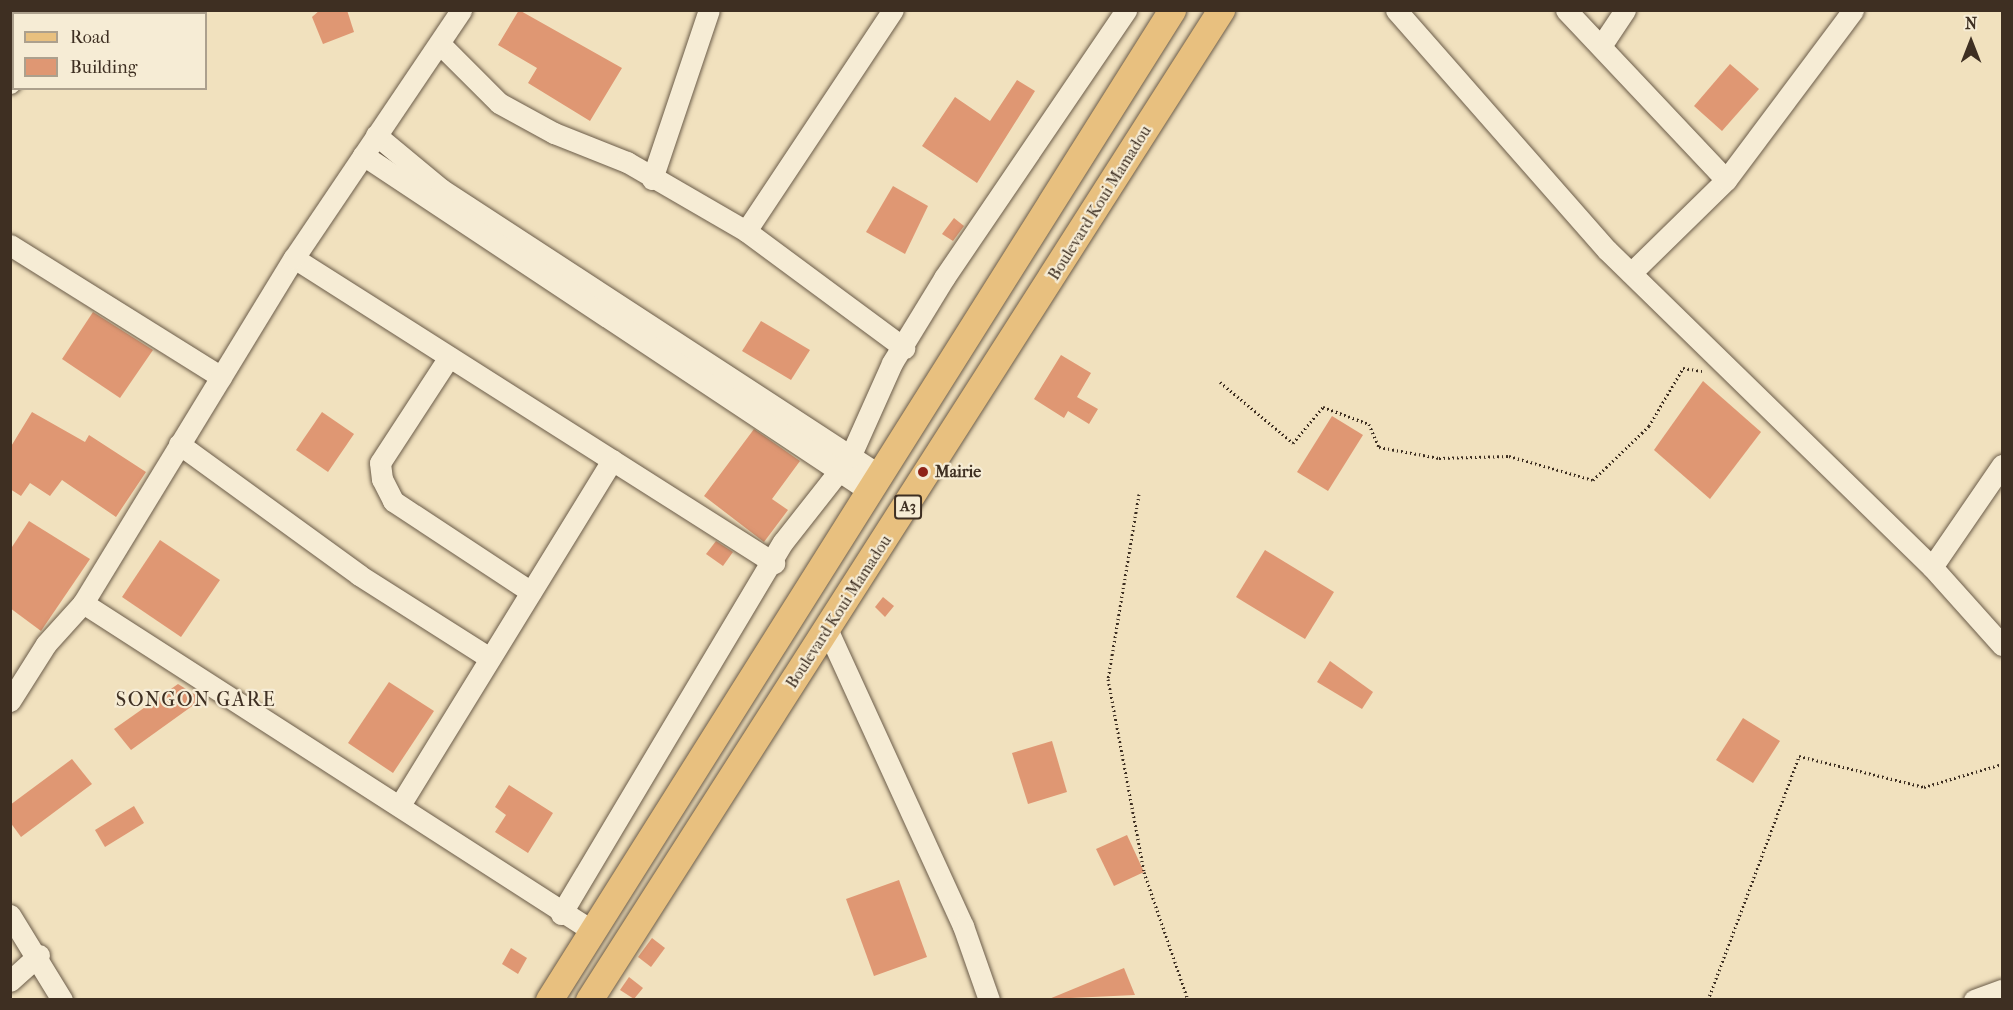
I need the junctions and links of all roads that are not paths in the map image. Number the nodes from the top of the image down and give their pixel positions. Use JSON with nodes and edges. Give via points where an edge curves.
{"nodes":[{"id":1,"x":461,"y":10,"type":"edge"},
{"id":2,"x":709,"y":10,"type":"edge"},
{"id":3,"x":893,"y":10,"type":"edge"},
{"id":4,"x":1126,"y":10,"type":"edge"},
{"id":5,"x":1172,"y":10,"type":"edge"},
{"id":6,"x":1221,"y":10,"type":"edge"},
{"id":7,"x":1396,"y":10,"type":"edge"},
{"id":8,"x":1566,"y":10,"type":"edge"},
{"id":9,"x":1625,"y":10,"type":"edge"},
{"id":10,"x":1853,"y":10,"type":"edge"},
{"id":11,"x":440,"y":44,"type":"junction"},
{"id":12,"x":1600,"y":46,"type":"junction"},
{"id":13,"x":376,"y":135,"type":"junction"},
{"id":14,"x":363,"y":155,"type":"junction"},
{"id":15,"x":652,"y":179,"type":"junction"},
{"id":16,"x":1726,"y":180,"type":"junction"},
{"id":17,"x":746,"y":231,"type":"junction"},
{"id":18,"x":10,"y":245,"type":"edge"},
{"id":19,"x":294,"y":258,"type":"junction"},
{"id":20,"x":1631,"y":273,"type":"junction"},
{"id":21,"x":903,"y":348,"type":"junction"},
{"id":22,"x":448,"y":357,"type":"junction"},
{"id":23,"x":220,"y":377,"type":"junction"},
{"id":24,"x":179,"y":444,"type":"junction"},
{"id":25,"x":612,"y":460,"type":"junction"},
{"id":26,"x":844,"y":464,"type":"junction"},
{"id":27,"x":2002,"y":466,"type":"edge"},
{"id":28,"x":876,"y":484,"type":"junction"},
{"id":29,"x":774,"y":563,"type":"junction"},
{"id":30,"x":1932,"y":567,"type":"junction"},
{"id":31,"x":531,"y":592,"type":"junction"},
{"id":32,"x":83,"y":603,"type":"junction"},
{"id":33,"x":827,"y":629,"type":"junction"},
{"id":34,"x":2002,"y":645,"type":"edge"},
{"id":35,"x":490,"y":658,"type":"junction"},
{"id":36,"x":19,"y":668,"type":"edge"},
{"id":37,"x":10,"y":701,"type":"edge"},
{"id":38,"x":400,"y":806,"type":"junction"},
{"id":39,"x":561,"y":914,"type":"junction"},
{"id":40,"x":10,"y":915,"type":"edge"},
{"id":41,"x":591,"y":930,"type":"junction"},
{"id":42,"x":39,"y":955,"type":"junction"},
{"id":43,"x":10,"y":981,"type":"edge"},
{"id":44,"x":2002,"y":990,"type":"edge"},
{"id":45,"x":62,"y":999,"type":"edge"},
{"id":46,"x":549,"y":999,"type":"edge"},
{"id":47,"x":589,"y":999,"type":"edge"},
{"id":48,"x":989,"y":999,"type":"edge"},
{"id":49,"x":1974,"y":999,"type":"edge"}],
"edges":[{"from":1,"to":11,"type":"street"},
{"from":2,"to":15,"type":"street"},
{"from":3,"to":17,"type":"street"},
{"from":4,"to":21,"type":"street","via":[[944,278]]},
{"from":5,"to":28,"type":"main road","number":"A3"},
{"from":6,"to":33,"type":"main road","name":"Boulevard Koui Mamadou","number":"A3"},
{"from":7,"to":20,"type":"street","via":[[1515,150]]},
{"from":8,"to":12,"type":"street"},
{"from":9,"to":12,"type":"street"},
{"from":10,"to":16,"type":"street"},
{"from":11,"to":13,"type":"street"},
{"from":11,"to":15,"type":"street","via":[[499,103]]},
{"from":12,"to":16,"type":"street"},
{"from":13,"to":14,"type":"street"},
{"from":13,"to":26,"type":"street","via":[[441,189]]},
{"from":14,"to":19,"type":"street"},
{"from":14,"to":26,"type":"street"},
{"from":15,"to":17,"type":"street"},
{"from":16,"to":20,"type":"street"},
{"from":17,"to":21,"type":"street"},
{"from":18,"to":23,"type":"street"},
{"from":19,"to":22,"type":"street"},
{"from":19,"to":23,"type":"street"},
{"from":20,"to":30,"type":"street"},
{"from":21,"to":26,"type":"street"},
{"from":22,"to":25,"type":"street"},
{"from":22,"to":31,"type":"street","via":[[380,463],[382,479],[393,501]]},
{"from":23,"to":24,"type":"street"},
{"from":24,"to":32,"type":"street"},
{"from":24,"to":35,"type":"street","via":[[359,575]]},
{"from":25,"to":29,"type":"street"},
{"from":25,"to":31,"type":"street"},
{"from":26,"to":28,"type":"street"},
{"from":26,"to":29,"type":"street","via":[[783,542]]},
{"from":27,"to":30,"type":"street"},
{"from":28,"to":41,"type":"main road","number":"A3"},
{"from":29,"to":39,"type":"street"},
{"from":30,"to":34,"type":"street"},
{"from":31,"to":35,"type":"street"},
{"from":32,"to":36,"type":"street"},
{"from":32,"to":38,"type":"street"},
{"from":33,"to":47,"type":"main road","name":"Boulevard Koui Mamadou","number":"A3"},
{"from":33,"to":48,"type":"street","via":[[963,926]]},
{"from":35,"to":38,"type":"street"},
{"from":36,"to":37,"type":"street"},
{"from":38,"to":39,"type":"street"},
{"from":39,"to":41,"type":"street"},
{"from":40,"to":42,"type":"street"},
{"from":41,"to":46,"type":"main road","number":"A3"},
{"from":42,"to":43,"type":"street"},
{"from":42,"to":45,"type":"street"},
{"from":44,"to":49,"type":"street"}]}
